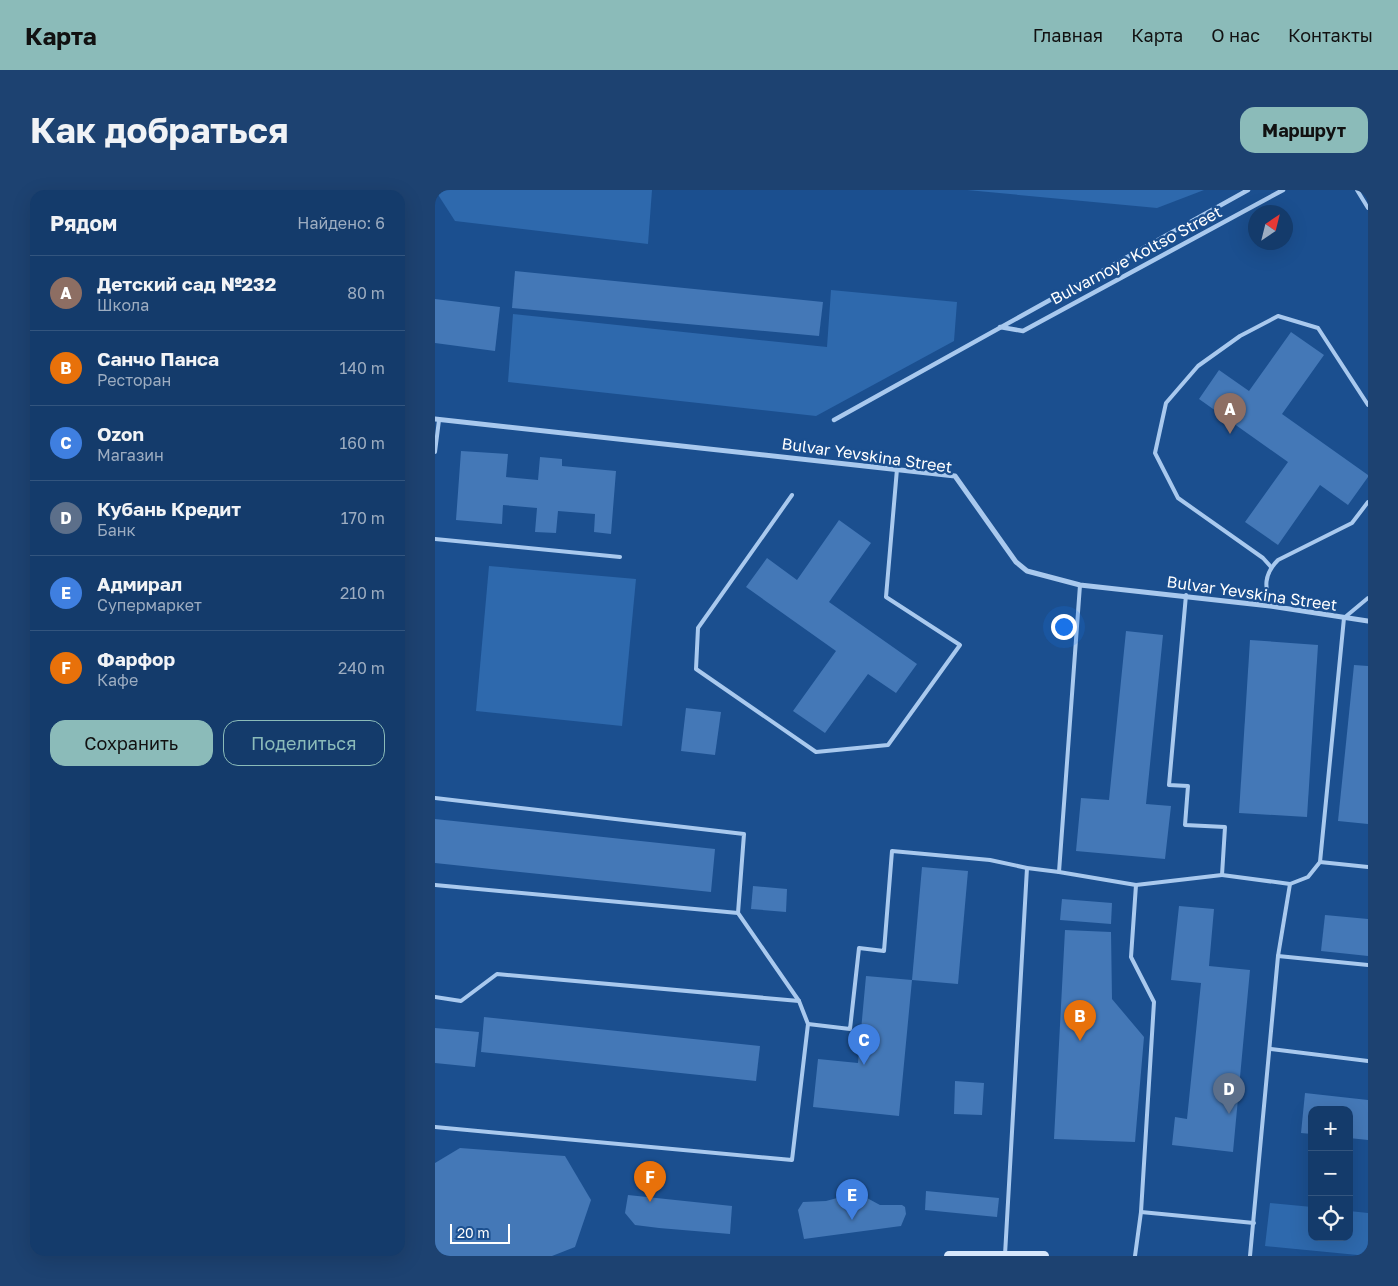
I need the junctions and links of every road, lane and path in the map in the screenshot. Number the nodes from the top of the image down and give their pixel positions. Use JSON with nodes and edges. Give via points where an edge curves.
{"nodes":[{"id":1,"x":1248,"y":190,"type":"edge"},
{"id":2,"x":1283,"y":190,"type":"edge"},
{"id":3,"x":1357,"y":190,"type":"edge"},
{"id":4,"x":1368,"y":208,"type":"edge"},
{"id":5,"x":1000,"y":327,"type":"junction"},
{"id":6,"x":1366,"y":398,"type":"edge"},
{"id":7,"x":1368,"y":405,"type":"edge"},
{"id":8,"x":437,"y":420,"type":"edge"},
{"id":9,"x":834,"y":420,"type":"dead end"},
{"id":10,"x":435,"y":452,"type":"edge"},
{"id":11,"x":897,"y":469,"type":"junction"},
{"id":12,"x":792,"y":495,"type":"dead end"},
{"id":13,"x":1368,"y":502,"type":"edge"},
{"id":14,"x":435,"y":539,"type":"edge"},
{"id":15,"x":620,"y":557,"type":"dead end"},
{"id":16,"x":1271,"y":567,"type":"junction"},
{"id":17,"x":1080,"y":584,"type":"junction"},
{"id":18,"x":1186,"y":595,"type":"junction"},
{"id":19,"x":1368,"y":598,"type":"edge"},
{"id":20,"x":1270,"y":606,"type":"junction"},
{"id":21,"x":1344,"y":618,"type":"junction"},
{"id":22,"x":1368,"y":621,"type":"edge"},
{"id":23,"x":435,"y":798,"type":"edge"},
{"id":24,"x":1320,"y":862,"type":"junction"},
{"id":25,"x":1027,"y":868,"type":"junction"},
{"id":26,"x":1368,"y":868,"type":"edge"},
{"id":27,"x":1059,"y":872,"type":"junction"},
{"id":28,"x":1222,"y":875,"type":"junction"},
{"id":29,"x":1290,"y":884,"type":"junction"},
{"id":30,"x":435,"y":885,"type":"edge"},
{"id":31,"x":1136,"y":885,"type":"junction"},
{"id":32,"x":738,"y":913,"type":"junction"},
{"id":33,"x":1279,"y":956,"type":"junction"},
{"id":34,"x":1368,"y":965,"type":"edge"},
{"id":35,"x":435,"y":997,"type":"edge"},
{"id":36,"x":799,"y":1001,"type":"junction"},
{"id":37,"x":808,"y":1024,"type":"junction"},
{"id":38,"x":1271,"y":1049,"type":"junction"},
{"id":39,"x":1368,"y":1061,"type":"edge"},
{"id":40,"x":435,"y":1128,"type":"edge"},
{"id":41,"x":1141,"y":1212,"type":"junction"},
{"id":42,"x":1254,"y":1223,"type":"junction"},
{"id":43,"x":1005,"y":1255,"type":"edge"},
{"id":44,"x":949,"y":1256,"type":"edge"},
{"id":45,"x":1044,"y":1256,"type":"edge"},
{"id":46,"x":1135,"y":1256,"type":"edge"},
{"id":47,"x":1250,"y":1256,"type":"edge"}],
"edges":[{"from":1,"to":5,"type":"street","name":"Bulvarnoye Koltso Street"},
{"from":2,"to":5,"type":"street","name":"Bulvarnoye Koltso Street","via":[[1023,331]]},
{"from":3,"to":4,"type":"lane"},
{"from":5,"to":9,"type":"street","name":"Bulvarnoye Koltso Street"},
{"from":6,"to":7,"type":"lane"},
{"from":6,"to":16,"type":"lane","via":[[1319,328],[1278,316],[1240,336],[1198,366],[1166,403],[1155,453],[1178,498]]},
{"from":8,"to":10,"type":"lane"},
{"from":8,"to":11,"type":"street","name":"Bulvar Yevskina Street"},
{"from":11,"to":12,"type":"lane","via":[[886,597],[960,645],[889,745],[816,752],[696,669],[698,628]]},
{"from":11,"to":17,"type":"street","name":"Bulvar Yevskina Street","via":[[955,476],[1016,562],[1027,571]]},
{"from":13,"to":16,"type":"lane","via":[[1352,523]]},
{"from":14,"to":15,"type":"lane"},
{"from":16,"to":20,"type":"lane","via":[[1265,588]]},
{"from":17,"to":18,"type":"street","name":"Bulvar Yevskina Street"},
{"from":17,"to":27,"type":"lane"},
{"from":18,"to":20,"type":"street","name":"Bulvar Yevskina Street"},
{"from":18,"to":28,"type":"lane","via":[[1169,786],[1187,786],[1185,825],[1225,828]]},
{"from":19,"to":21,"type":"lane"},
{"from":20,"to":21,"type":"street","name":"Bulvar Yevskina Street"},
{"from":21,"to":22,"type":"street","name":"Bulvar Yevskina Street"},
{"from":21,"to":24,"type":"lane"},
{"from":23,"to":32,"type":"lane","via":[[744,834]]},
{"from":24,"to":26,"type":"lane"},
{"from":24,"to":29,"type":"lane","via":[[1308,877]]},
{"from":25,"to":27,"type":"lane"},
{"from":25,"to":37,"type":"lane","via":[[989,860],[892,851],[884,951],[859,948],[850,1029]]},
{"from":25,"to":43,"type":"lane"},
{"from":27,"to":31,"type":"lane"},
{"from":28,"to":29,"type":"lane"},
{"from":28,"to":31,"type":"lane"},
{"from":29,"to":33,"type":"lane"},
{"from":30,"to":32,"type":"lane"},
{"from":31,"to":41,"type":"lane","via":[[1131,957],[1154,1002]]},
{"from":32,"to":36,"type":"lane"},
{"from":33,"to":34,"type":"lane"},
{"from":33,"to":38,"type":"lane"},
{"from":35,"to":36,"type":"lane","via":[[461,1002],[497,974]]},
{"from":36,"to":37,"type":"lane"},
{"from":37,"to":40,"type":"lane","via":[[792,1160]]},
{"from":38,"to":39,"type":"lane"},
{"from":38,"to":42,"type":"lane"},
{"from":41,"to":42,"type":"lane"},
{"from":41,"to":46,"type":"lane"},
{"from":42,"to":47,"type":"lane"},
{"from":43,"to":44,"type":"main road"},
{"from":43,"to":45,"type":"main road"}]}
